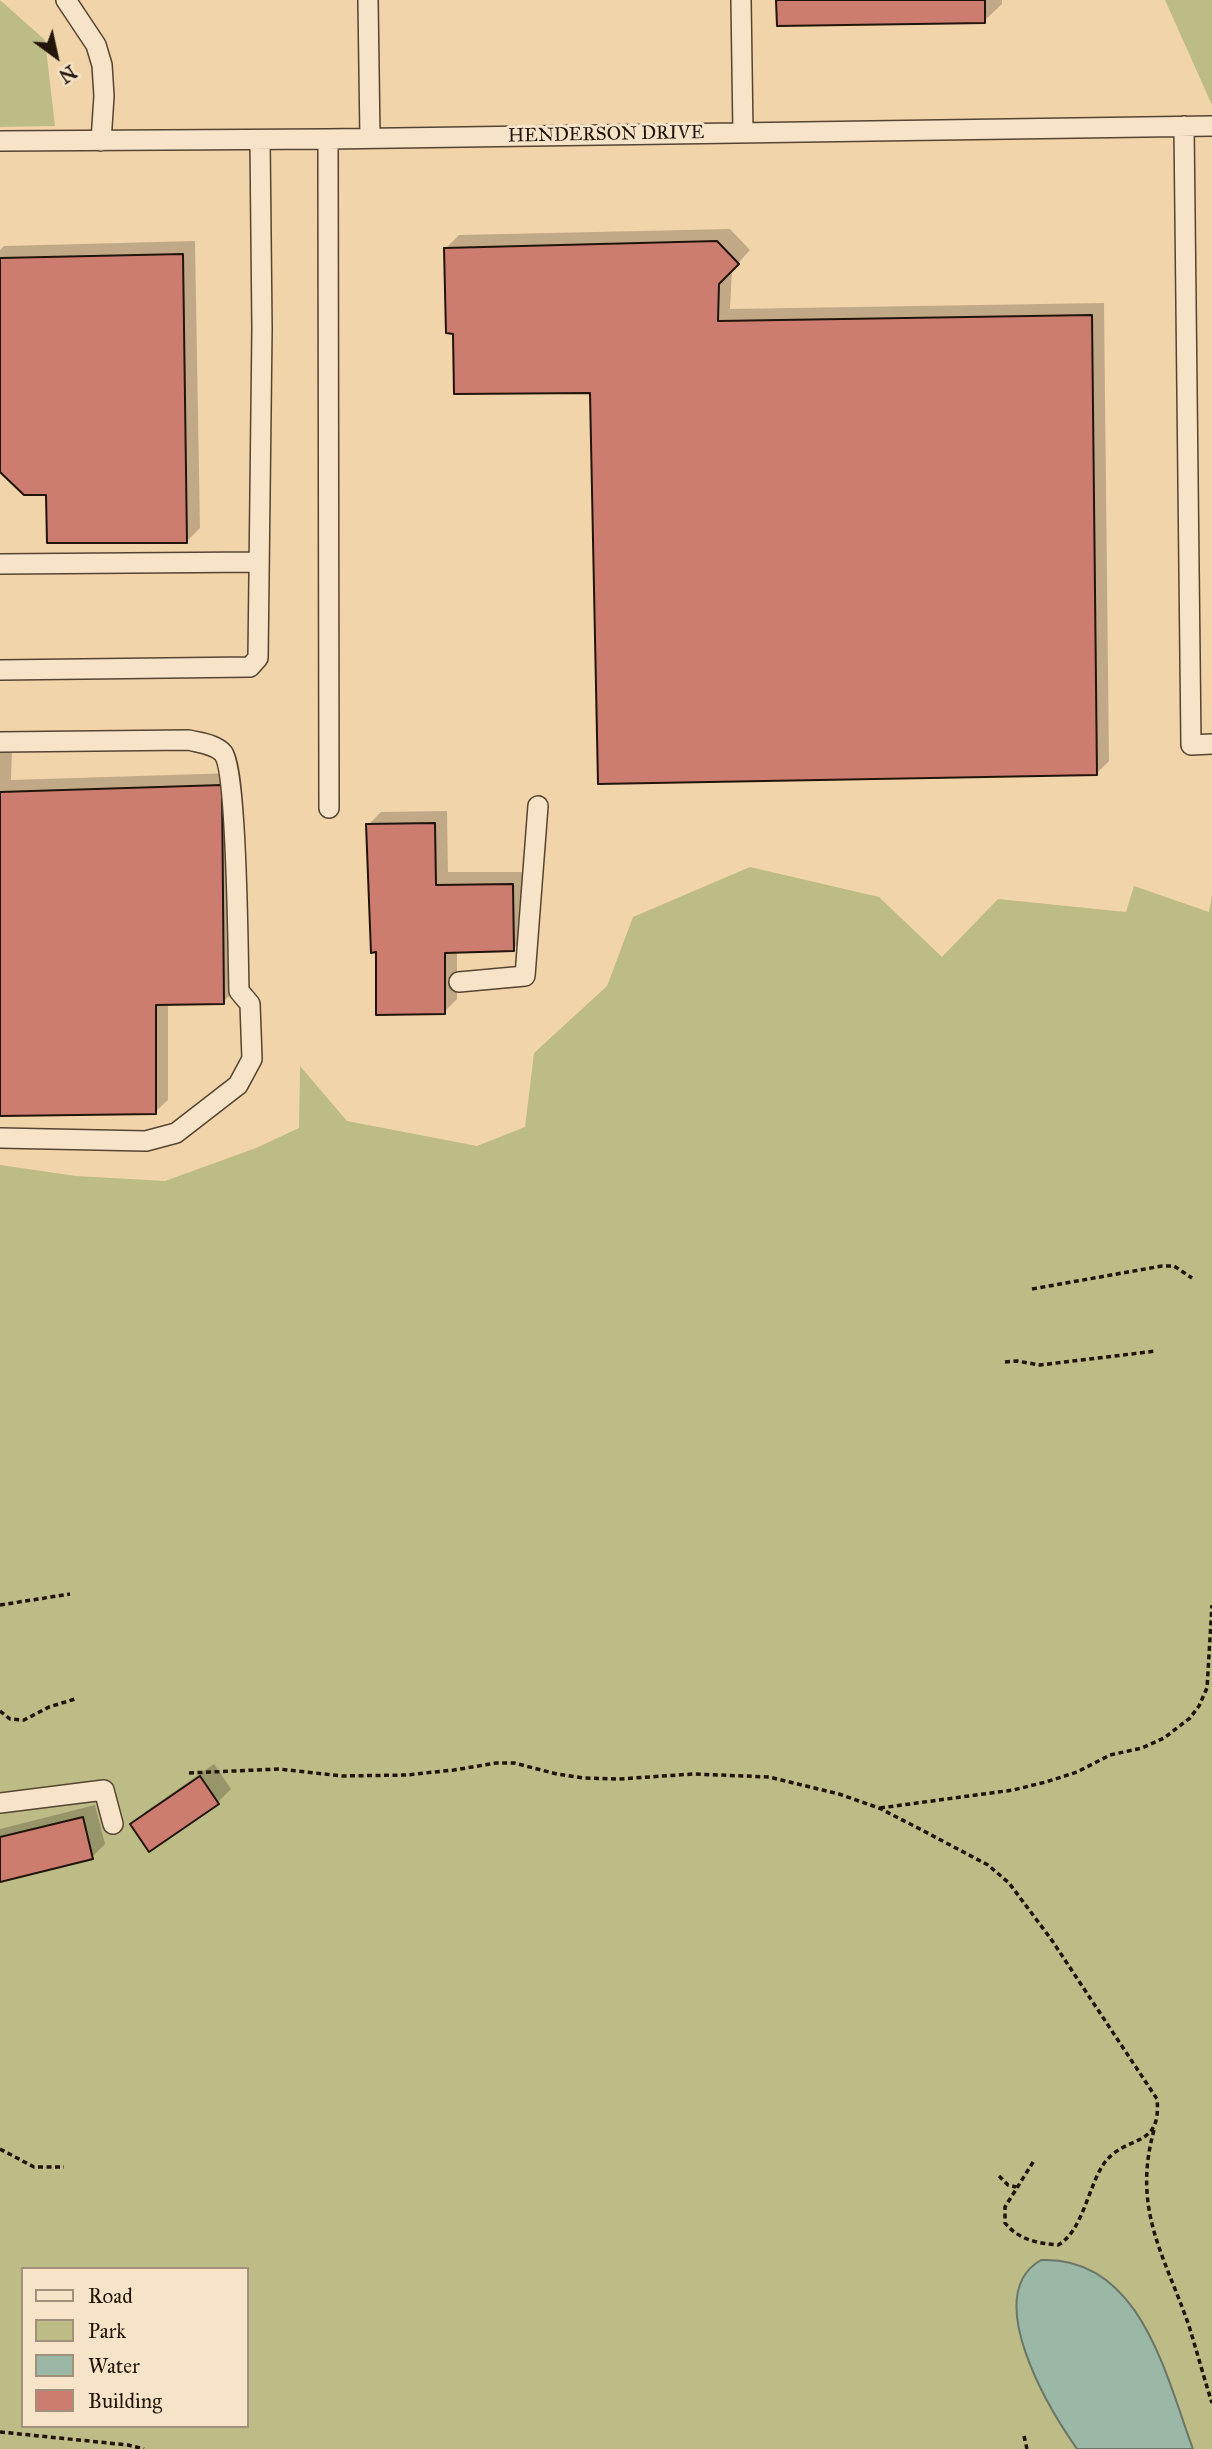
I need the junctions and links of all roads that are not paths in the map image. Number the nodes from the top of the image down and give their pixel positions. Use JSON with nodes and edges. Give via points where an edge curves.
{"nodes":[{"id":1,"x":65,"y":0,"type":"edge"},
{"id":2,"x":368,"y":0,"type":"edge"},
{"id":3,"x":741,"y":0,"type":"edge"},
{"id":4,"x":1212,"y":126,"type":"edge"},
{"id":5,"x":1184,"y":127,"type":"junction"},
{"id":6,"x":743,"y":133,"type":"junction"},
{"id":7,"x":370,"y":138,"type":"junction"},
{"id":8,"x":328,"y":139,"type":"junction"},
{"id":9,"x":260,"y":140,"type":"junction"},
{"id":10,"x":101,"y":141,"type":"junction"},
{"id":11,"x":0,"y":142,"type":"edge"},
{"id":12,"x":259,"y":562,"type":"junction"},
{"id":13,"x":0,"y":564,"type":"edge"},
{"id":14,"x":0,"y":670,"type":"edge"},
{"id":15,"x":0,"y":742,"type":"edge"},
{"id":16,"x":1212,"y":744,"type":"edge"},
{"id":17,"x":538,"y":806,"type":"dead end"},
{"id":18,"x":329,"y":808,"type":"dead end"},
{"id":19,"x":459,"y":982,"type":"dead end"},
{"id":20,"x":0,"y":1138,"type":"edge"},
{"id":21,"x":0,"y":1803,"type":"edge"},
{"id":22,"x":113,"y":1824,"type":"dead end"}],
"edges":[{"from":1,"to":10,"type":"street","via":[[96,45],[102,65]]},
{"from":2,"to":7,"type":"street"},
{"from":3,"to":6,"type":"street"},
{"from":4,"to":5,"type":"street","name":"HENDERSON DRIVE"},
{"from":5,"to":6,"type":"street","name":"HENDERSON DRIVE"},
{"from":5,"to":16,"type":"street","via":[[1191,745]]},
{"from":6,"to":7,"type":"street","name":"HENDERSON DRIVE"},
{"from":7,"to":8,"type":"street","name":"HENDERSON DRIVE"},
{"from":8,"to":9,"type":"street","name":"HENDERSON DRIVE"},
{"from":8,"to":18,"type":"street"},
{"from":9,"to":10,"type":"street","name":"HENDERSON DRIVE"},
{"from":9,"to":12,"type":"street"},
{"from":10,"to":11,"type":"street","name":"HENDERSON DRIVE"},
{"from":12,"to":13,"type":"street"},
{"from":12,"to":14,"type":"street","via":[[258,658],[250,667]]},
{"from":15,"to":20,"type":"street","via":[[189,740],[215,746],[225,755],[235,857],[239,990],[250,1004],[252,1059],[238,1085],[176,1133],[146,1141]]},
{"from":17,"to":19,"type":"street","via":[[525,976]]},
{"from":21,"to":22,"type":"street","via":[[104,1790]]}]}
